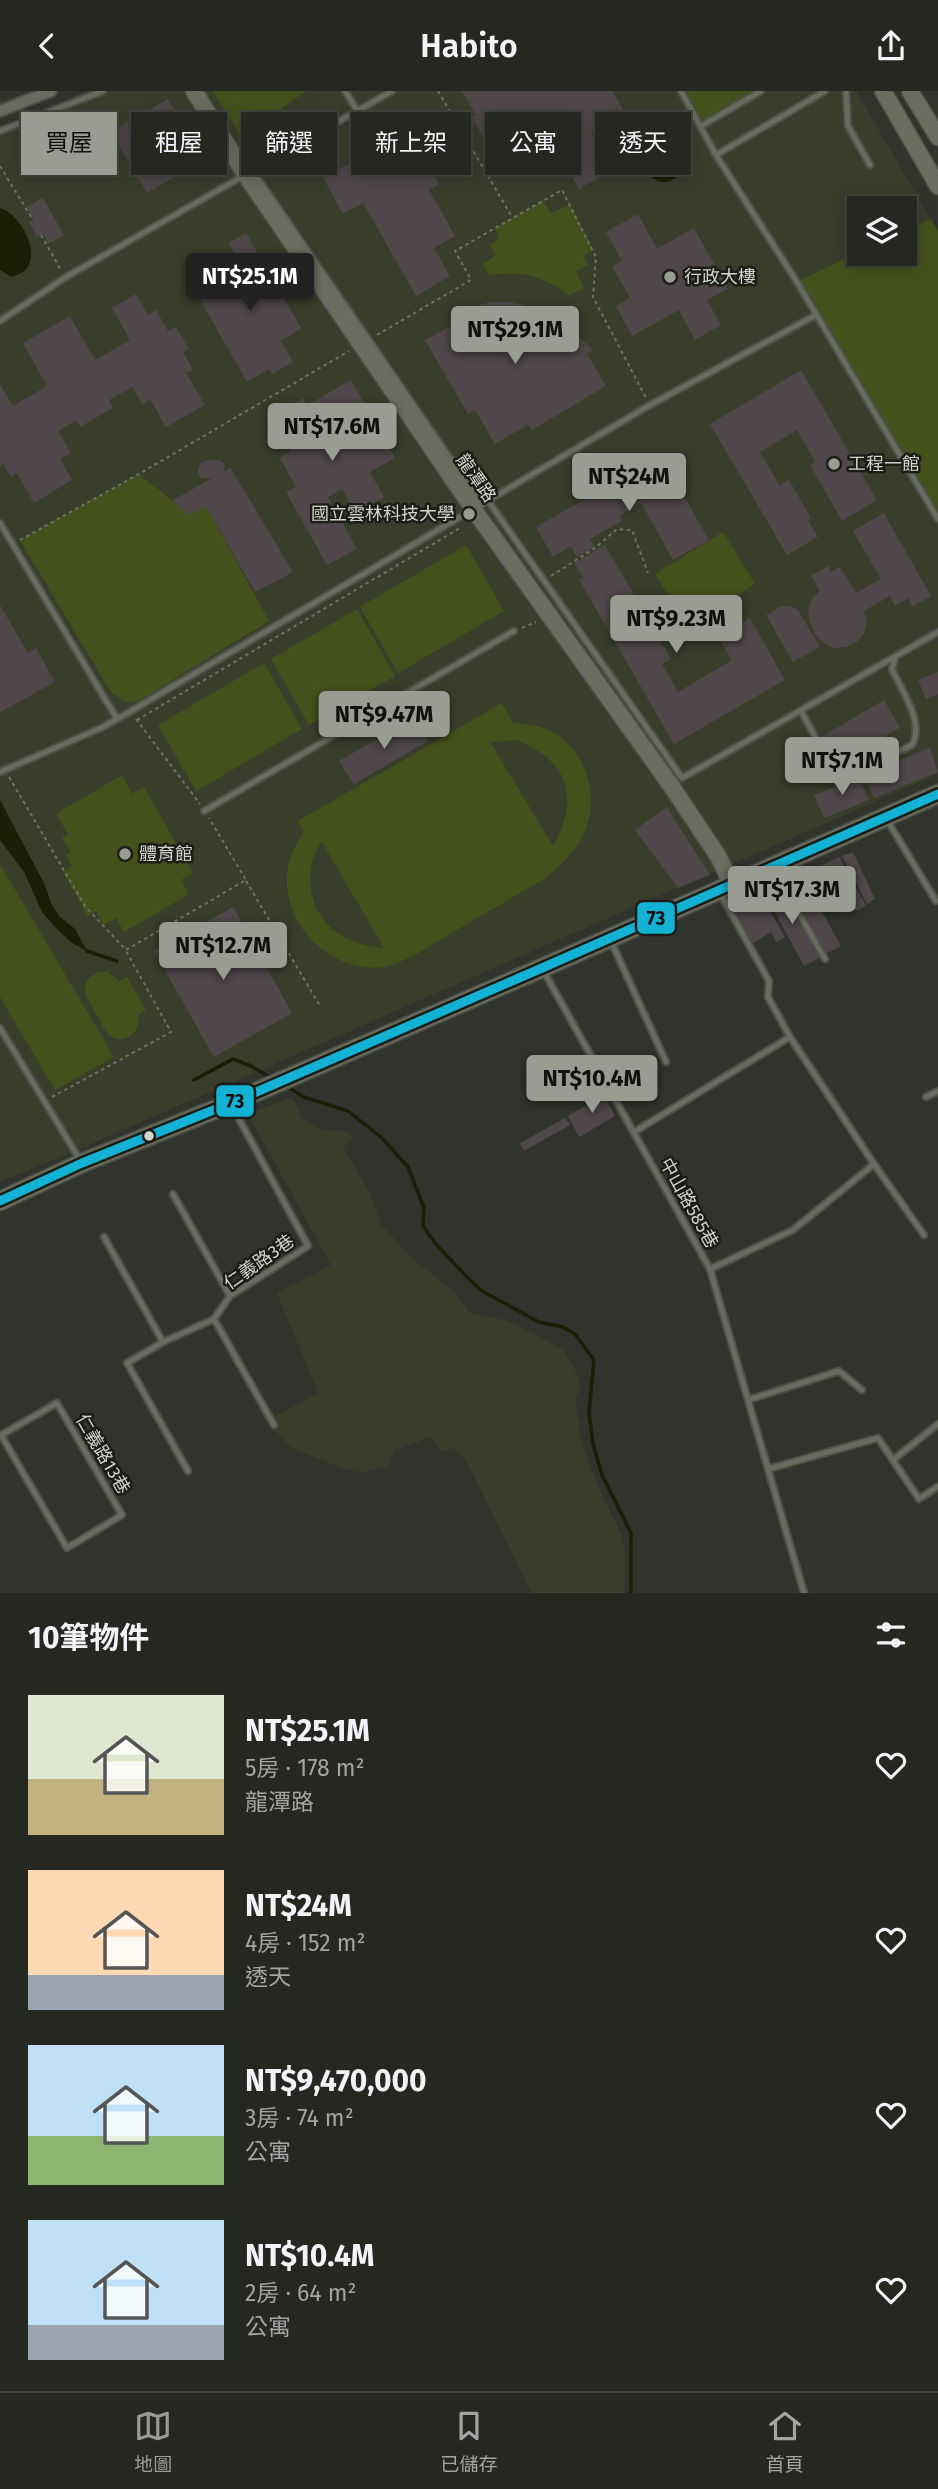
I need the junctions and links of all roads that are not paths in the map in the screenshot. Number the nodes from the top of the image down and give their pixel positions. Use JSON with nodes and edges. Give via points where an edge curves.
{"nodes":[{"id":1,"x":51,"y":91,"type":"edge"},
{"id":2,"x":103,"y":91,"type":"edge"},
{"id":3,"x":194,"y":91,"type":"edge"},
{"id":4,"x":345,"y":91,"type":"edge"},
{"id":5,"x":392,"y":91,"type":"edge"},
{"id":6,"x":681,"y":91,"type":"edge"},
{"id":7,"x":761,"y":91,"type":"edge"},
{"id":8,"x":825,"y":91,"type":"edge"},
{"id":9,"x":846,"y":91,"type":"edge"},
{"id":10,"x":883,"y":91,"type":"edge"},
{"id":11,"x":910,"y":91,"type":"edge"},
{"id":12,"x":357,"y":110,"type":"junction"},
{"id":13,"x":0,"y":111,"type":"edge"},
{"id":14,"x":337,"y":121,"type":"edge"},
{"id":15,"x":701,"y":126,"type":"junction"},
{"id":16,"x":0,"y":131,"type":"edge"},
{"id":17,"x":938,"y":137,"type":"edge"},
{"id":18,"x":716,"y":155,"type":"junction"},
{"id":19,"x":241,"y":162,"type":"edge"},
{"id":20,"x":870,"y":165,"type":"dead end"},
{"id":21,"x":243,"y":175,"type":"edge"},
{"id":22,"x":250,"y":175,"type":"edge"},
{"id":23,"x":250,"y":175,"type":"edge"},
{"id":24,"x":938,"y":186,"type":"edge"},
{"id":25,"x":816,"y":314,"type":"junction"},
{"id":26,"x":0,"y":321,"type":"edge"},
{"id":27,"x":489,"y":502,"type":"junction"},
{"id":28,"x":478,"y":508,"type":"junction"},
{"id":29,"x":938,"y":519,"type":"edge"},
{"id":30,"x":0,"y":523,"type":"edge"},
{"id":31,"x":514,"y":631,"type":"road end"},
{"id":32,"x":938,"y":632,"type":"edge"},
{"id":33,"x":897,"y":656,"type":"junction"},
{"id":34,"x":800,"y":711,"type":"junction"},
{"id":35,"x":117,"y":719,"type":"junction"},
{"id":36,"x":3,"y":771,"type":"edge"},
{"id":37,"x":938,"y":794,"type":"edge"},
{"id":38,"x":204,"y":811,"type":"road end"},
{"id":39,"x":885,"y":817,"type":"junction"},
{"id":40,"x":772,"y":866,"type":"junction"},
{"id":41,"x":725,"y":887,"type":"junction"},
{"id":42,"x":936,"y":901,"type":"dead end"},
{"id":43,"x":610,"y":939,"type":"junction"},
{"id":44,"x":825,"y":959,"type":"dead end"},
{"id":45,"x":542,"y":968,"type":"junction"},
{"id":46,"x":0,"y":1028,"type":"edge"},
{"id":47,"x":790,"y":1037,"type":"junction"},
{"id":48,"x":666,"y":1062,"type":"dead end"},
{"id":49,"x":938,"y":1091,"type":"edge"},
{"id":50,"x":926,"y":1097,"type":"dead end"},
{"id":51,"x":231,"y":1103,"type":"junction"},
{"id":52,"x":634,"y":1132,"type":"junction"},
{"id":53,"x":82,"y":1163,"type":"junction"},
{"id":54,"x":874,"y":1164,"type":"junction"},
{"id":55,"x":173,"y":1194,"type":"dead end"},
{"id":56,"x":0,"y":1201,"type":"edge"},
{"id":57,"x":924,"y":1235,"type":"dead end"},
{"id":58,"x":104,"y":1237,"type":"dead end"},
{"id":59,"x":710,"y":1269,"type":"junction"},
{"id":60,"x":230,"y":1296,"type":"junction"},
{"id":61,"x":214,"y":1319,"type":"junction"},
{"id":62,"x":163,"y":1342,"type":"junction"},
{"id":63,"x":862,"y":1390,"type":"dead end"},
{"id":64,"x":748,"y":1400,"type":"junction"},
{"id":65,"x":274,"y":1425,"type":"dead end"},
{"id":66,"x":938,"y":1425,"type":"edge"},
{"id":67,"x":1,"y":1435,"type":"edge"},
{"id":68,"x":893,"y":1460,"type":"junction"},
{"id":69,"x":768,"y":1469,"type":"junction"},
{"id":70,"x":188,"y":1471,"type":"dead end"},
{"id":71,"x":937,"y":1487,"type":"edge"},
{"id":72,"x":804,"y":1593,"type":"edge"}],
"edges":[{"from":1,"to":13,"type":"street"},
{"from":2,"to":16,"type":"lane"},
{"from":3,"to":19,"type":"street","name":"龍潭路"},
{"from":4,"to":12,"type":"lane"},
{"from":5,"to":12,"type":"lane"},
{"from":6,"to":15,"type":"lane"},
{"from":7,"to":15,"type":"lane"},
{"from":8,"to":18,"type":"lane"},
{"from":9,"to":20,"type":"lane","via":[[848,126]]},
{"from":10,"to":24,"type":"street"},
{"from":11,"to":17,"type":"street"},
{"from":12,"to":14,"type":"lane"},
{"from":15,"to":18,"type":"lane"},
{"from":18,"to":25,"type":"lane"},
{"from":21,"to":26,"type":"lane","via":[[66,277]]},
{"from":22,"to":28,"type":"street","name":"龍潭路"},
{"from":23,"to":28,"type":"lane"},
{"from":25,"to":27,"type":"lane","via":[[650,405]]},
{"from":25,"to":29,"type":"lane"},
{"from":27,"to":28,"type":"lane"},
{"from":27,"to":34,"type":"lane","via":[[682,778]]},
{"from":28,"to":35,"type":"lane"},
{"from":28,"to":41,"type":"street","name":"龍潭路","via":[[718,856]]},
{"from":30,"to":35,"type":"lane"},
{"from":31,"to":38,"type":"lane"},
{"from":32,"to":33,"type":"lane"},
{"from":33,"to":34,"type":"lane"},
{"from":33,"to":34,"type":"lane","via":[[892,669],[917,725],[912,745],[838,779]]},
{"from":35,"to":36,"type":"lane"},
{"from":37,"to":39,"type":"main road"},
{"from":39,"to":40,"type":"main road"},
{"from":39,"to":42,"type":"lane"},
{"from":40,"to":41,"type":"main road"},
{"from":40,"to":44,"type":"lane"},
{"from":41,"to":43,"type":"main road"},
{"from":41,"to":47,"type":"lane","via":[[769,981],[768,997]]},
{"from":43,"to":45,"type":"main road"},
{"from":43,"to":48,"type":"lane"},
{"from":45,"to":51,"type":"main road"},
{"from":45,"to":52,"type":"lane","name":"中山路585巷"},
{"from":46,"to":53,"type":"lane"},
{"from":47,"to":52,"type":"lane"},
{"from":47,"to":54,"type":"lane"},
{"from":49,"to":50,"type":"lane"},
{"from":51,"to":53,"type":"main road"},
{"from":51,"to":60,"type":"lane","name":"仁義路3巷","via":[[308,1246]]},
{"from":52,"to":59,"type":"lane","name":"中山路585巷"},
{"from":53,"to":56,"type":"main road"},
{"from":54,"to":57,"type":"lane"},
{"from":54,"to":59,"type":"lane","name":"中山路585巷","via":[[793,1230]]},
{"from":55,"to":60,"type":"lane"},
{"from":58,"to":62,"type":"lane"},
{"from":59,"to":64,"type":"lane","name":"中山路585巷"},
{"from":60,"to":61,"type":"lane","name":"仁義路3巷"},
{"from":61,"to":62,"type":"lane"},
{"from":61,"to":65,"type":"lane"},
{"from":62,"to":70,"type":"lane","via":[[127,1363]]},
{"from":63,"to":64,"type":"lane","via":[[839,1371]]},
{"from":64,"to":69,"type":"lane","name":"中山路585巷"},
{"from":66,"to":68,"type":"lane"},
{"from":67,"to":67,"type":"lane","name":"仁義路13巷","via":[[57,1403],[122,1515],[67,1548]]},
{"from":68,"to":69,"type":"lane","via":[[878,1438]]},
{"from":68,"to":71,"type":"lane","via":[[919,1499]]},
{"from":69,"to":72,"type":"lane","name":"中山路585巷"}]}
